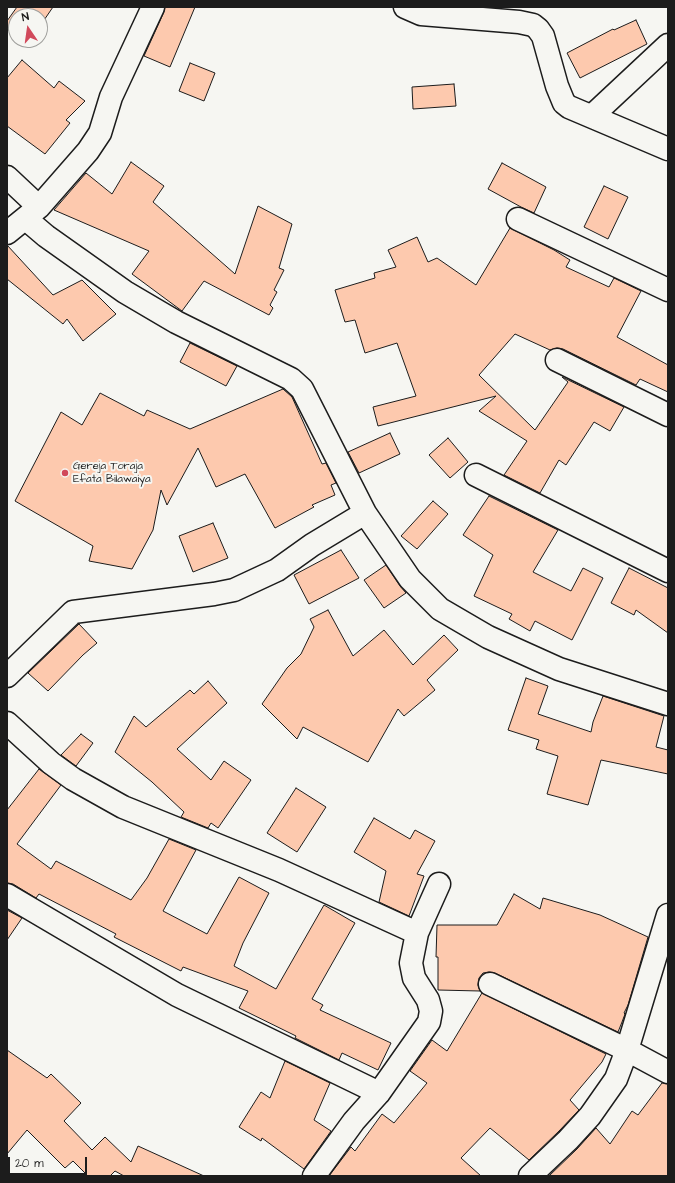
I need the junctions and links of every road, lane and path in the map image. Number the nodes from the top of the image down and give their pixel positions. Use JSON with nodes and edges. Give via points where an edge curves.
{"nodes":[{"id":1,"x":153,"y":7,"type":"edge"},
{"id":2,"x":405,"y":7,"type":"edge"},
{"id":3,"x":668,"y":45,"type":"edge"},
{"id":4,"x":592,"y":116,"type":"junction"},
{"id":5,"x":668,"y":149,"type":"edge"},
{"id":6,"x":7,"y":177,"type":"edge"},
{"id":7,"x":32,"y":213,"type":"junction"},
{"id":8,"x":518,"y":219,"type":"dead end"},
{"id":9,"x":7,"y":233,"type":"edge"},
{"id":10,"x":668,"y":290,"type":"edge"},
{"id":11,"x":557,"y":360,"type":"dead end"},
{"id":12,"x":668,"y":415,"type":"edge"},
{"id":13,"x":476,"y":475,"type":"dead end"},
{"id":14,"x":364,"y":513,"type":"junction"},
{"id":15,"x":668,"y":571,"type":"edge"},
{"id":16,"x":7,"y":676,"type":"edge"},
{"id":17,"x":668,"y":704,"type":"edge"},
{"id":18,"x":7,"y":722,"type":"edge"},
{"id":19,"x":439,"y":884,"type":"dead end"},
{"id":20,"x":7,"y":895,"type":"edge"},
{"id":21,"x":668,"y":915,"type":"edge"},
{"id":22,"x":417,"y":933,"type":"junction"},
{"id":23,"x":490,"y":984,"type":"dead end"},
{"id":24,"x":628,"y":1050,"type":"junction"},
{"id":25,"x":668,"y":1072,"type":"edge"},
{"id":26,"x":379,"y":1093,"type":"junction"},
{"id":27,"x":314,"y":1176,"type":"edge"},
{"id":28,"x":530,"y":1176,"type":"edge"}],
"edges":[{"from":1,"to":7,"type":"street","via":[[111,97],[100,134]]},
{"from":2,"to":4,"type":"street","via":[[421,14],[520,22],[533,26],[543,36],[564,103]]},
{"from":3,"to":4,"type":"street"},
{"from":4,"to":5,"type":"street"},
{"from":6,"to":7,"type":"street"},
{"from":7,"to":9,"type":"street"},
{"from":7,"to":14,"type":"street","via":[[51,239],[132,296],[176,322],[291,379],[302,389]]},
{"from":8,"to":10,"type":"street"},
{"from":11,"to":12,"type":"street"},
{"from":13,"to":15,"type":"street"},
{"from":14,"to":16,"type":"street","via":[[312,544],[277,570],[234,590],[73,612]]},
{"from":14,"to":17,"type":"street","via":[[410,579],[440,609],[455,619],[559,669]]},
{"from":18,"to":22,"type":"street","via":[[50,763],[124,807],[280,870]]},
{"from":19,"to":22,"type":"street"},
{"from":20,"to":26,"type":"street","via":[[177,995]]},
{"from":21,"to":24,"type":"street"},
{"from":22,"to":26,"type":"street","via":[[411,962],[414,978],[428,1000],[431,1011],[429,1022]]},
{"from":23,"to":24,"type":"street"},
{"from":24,"to":25,"type":"street"},
{"from":24,"to":28,"type":"street","via":[[616,1079],[590,1116]]},
{"from":26,"to":27,"type":"street","via":[[354,1121]]}]}
